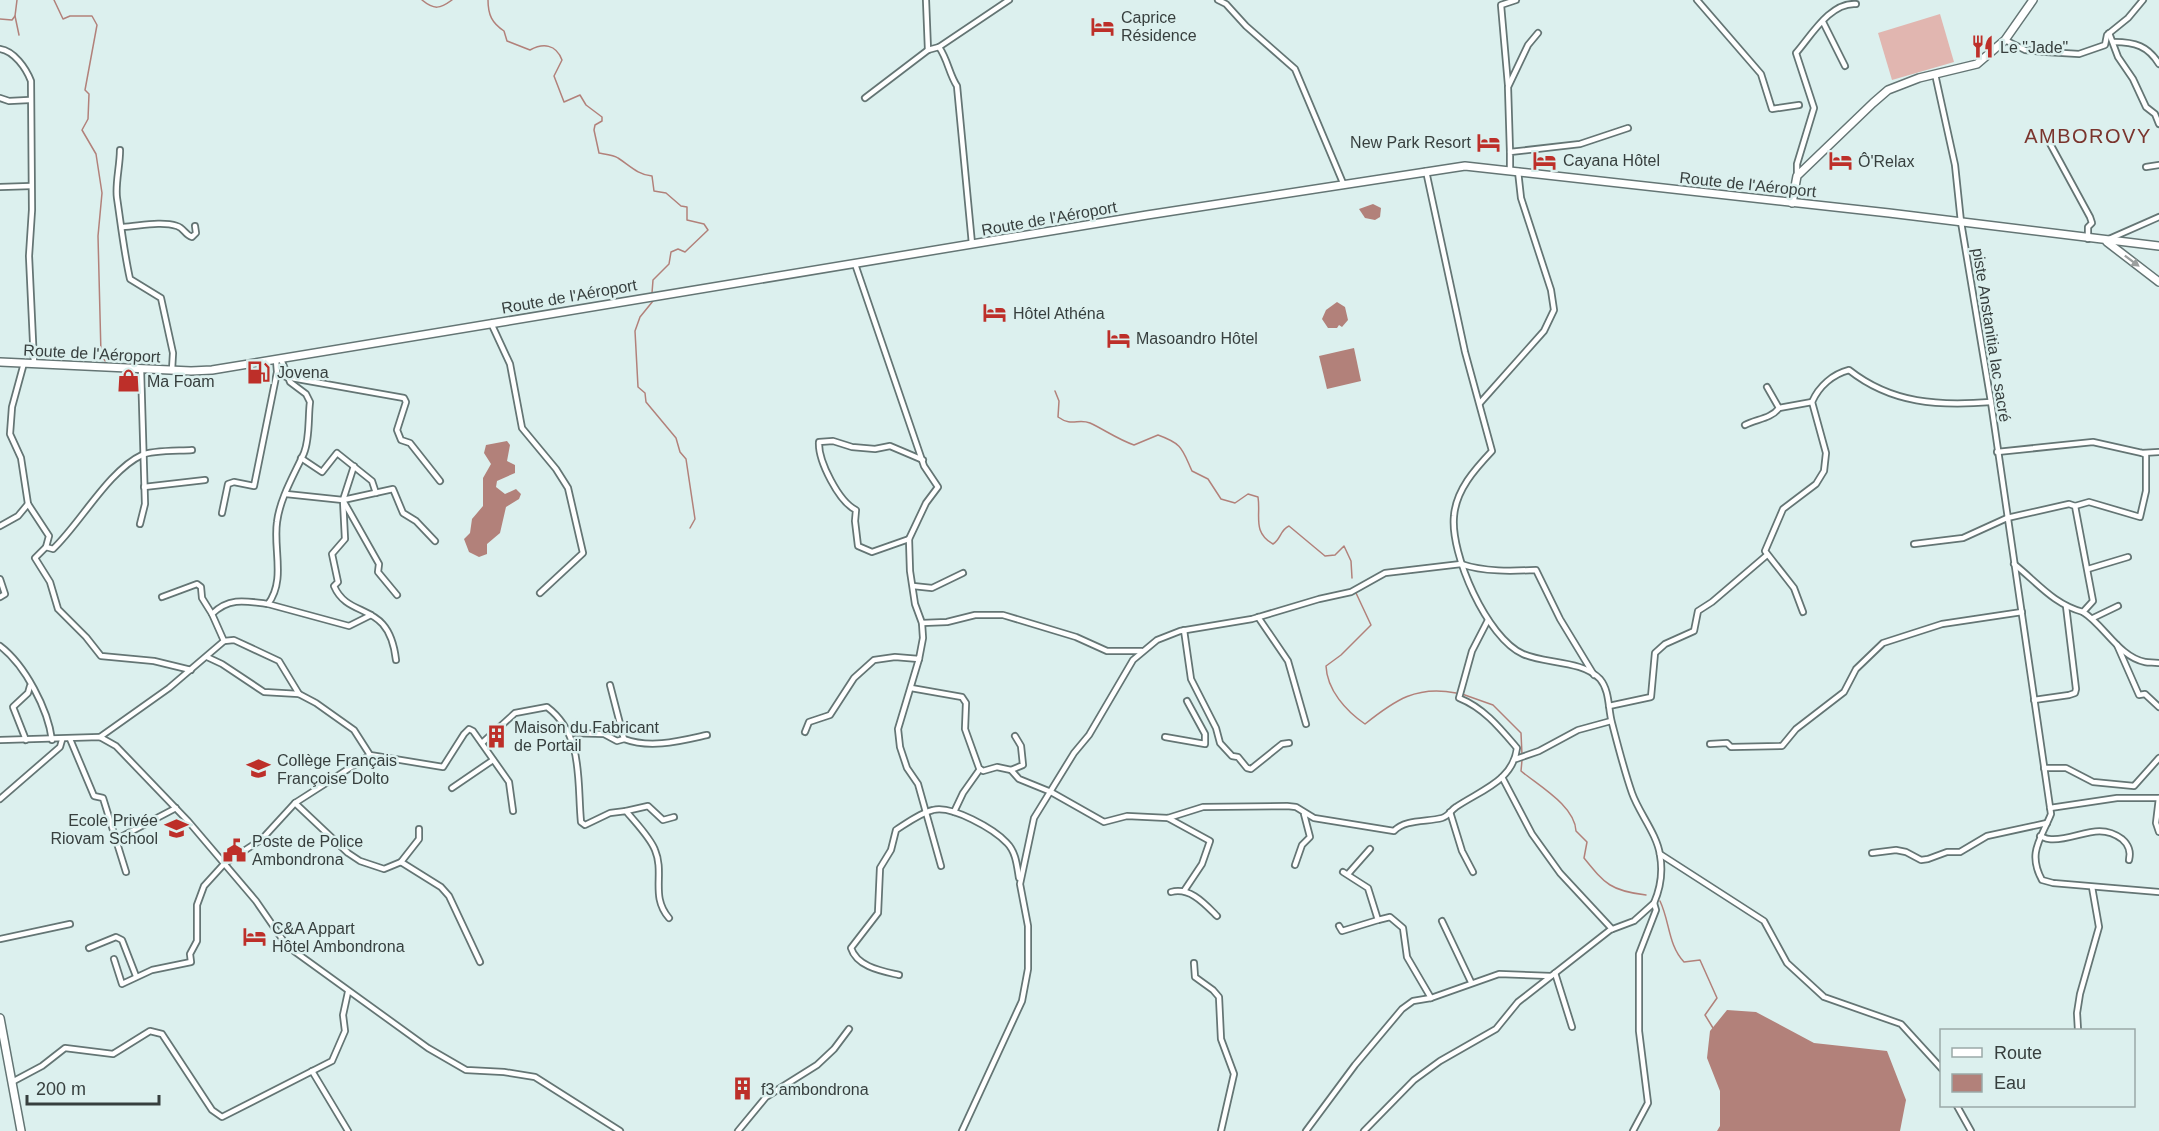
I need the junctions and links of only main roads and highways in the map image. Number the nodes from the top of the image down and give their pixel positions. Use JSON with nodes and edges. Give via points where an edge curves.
{"nodes":[{"id":1,"x":2033,"y":0,"type":"edge"},
{"id":2,"x":1792,"y":191,"type":"junction"},
{"id":3,"x":1777,"y":202,"type":"junction"},
{"id":4,"x":1792,"y":203,"type":"junction"},
{"id":5,"x":2105,"y":241,"type":"junction"},
{"id":6,"x":2159,"y":246,"type":"edge"},
{"id":7,"x":2159,"y":282,"type":"edge"},
{"id":8,"x":0,"y":362,"type":"edge"},
{"id":9,"x":0,"y":1018,"type":"edge"},
{"id":10,"x":21,"y":1131,"type":"edge"}],
"edges":[{"from":1,"to":2,"type":"main road","via":[[2005,40],[1977,64],[1888,90],[1797,176]]},
{"from":2,"to":3,"type":"main road"},
{"from":2,"to":4,"type":"main road"},
{"from":3,"to":4,"type":"main road","name":"Route de l'Aéroport"},
{"from":3,"to":8,"type":"main road","name":"Route de l'Aéroport","via":[[1465,166],[972,242],[212,370]]},
{"from":4,"to":5,"type":"main road","name":"Route de l'Aéroport"},
{"from":5,"to":6,"type":"main road","name":"Route de l'Aéroport"},
{"from":5,"to":7,"type":"main road","one_way":true},
{"from":9,"to":10,"type":"main road"}]}
